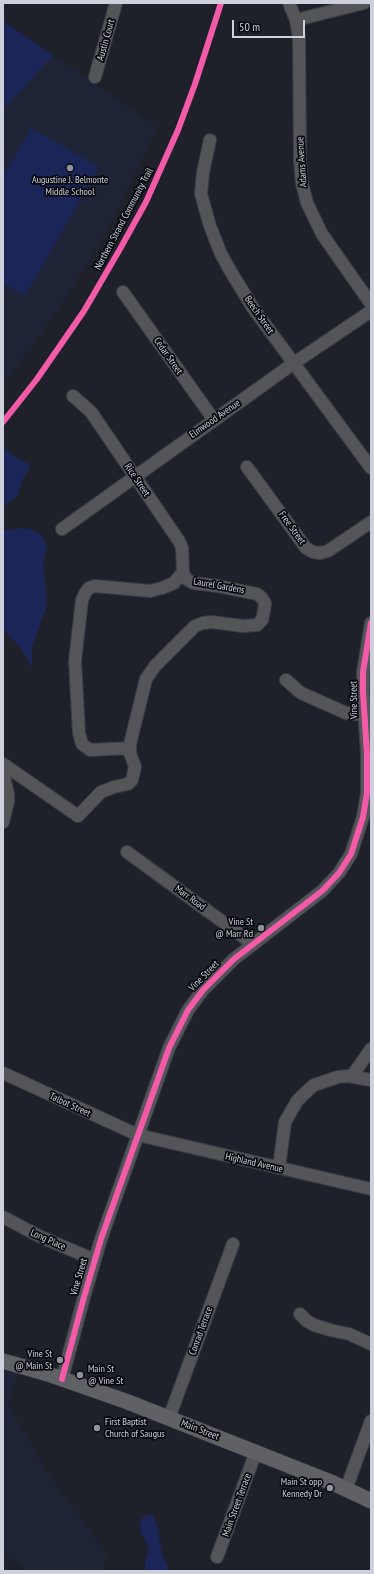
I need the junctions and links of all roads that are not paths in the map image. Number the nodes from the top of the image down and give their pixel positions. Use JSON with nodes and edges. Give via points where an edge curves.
{"nodes":[{"id":1,"x":116,"y":3,"type":"edge"},
{"id":2,"x":289,"y":3,"type":"edge"},
{"id":3,"x":364,"y":3,"type":"edge"},
{"id":4,"x":296,"y":20,"type":"junction"},
{"id":5,"x":95,"y":77,"type":"dead end"},
{"id":6,"x":210,"y":140,"type":"dead end"},
{"id":7,"x":123,"y":292,"type":"dead end"},
{"id":8,"x":371,"y":304,"type":"edge"},
{"id":9,"x":371,"y":312,"type":"edge"},
{"id":10,"x":294,"y":363,"type":"junction"},
{"id":11,"x":73,"y":396,"type":"dead end"},
{"id":12,"x":214,"y":420,"type":"junction"},
{"id":13,"x":247,"y":467,"type":"dead end"},
{"id":14,"x":371,"y":468,"type":"edge"},
{"id":15,"x":135,"y":476,"type":"junction"},
{"id":16,"x":371,"y":522,"type":"edge"},
{"id":17,"x":62,"y":528,"type":"dead end"},
{"id":18,"x":183,"y":572,"type":"junction"},
{"id":19,"x":371,"y":623,"type":"edge"},
{"id":20,"x":286,"y":680,"type":"dead end"},
{"id":21,"x":367,"y":714,"type":"edge"},
{"id":22,"x":130,"y":748,"type":"junction"},
{"id":23,"x":3,"y":764,"type":"edge"},
{"id":24,"x":3,"y":773,"type":"edge"},
{"id":25,"x":3,"y":822,"type":"edge"},
{"id":26,"x":126,"y":852,"type":"dead end"},
{"id":27,"x":253,"y":944,"type":"junction"},
{"id":28,"x":371,"y":1050,"type":"edge"},
{"id":29,"x":3,"y":1073,"type":"edge"},
{"id":30,"x":352,"y":1076,"type":"junction"},
{"id":31,"x":371,"y":1080,"type":"edge"},
{"id":32,"x":138,"y":1136,"type":"junction"},
{"id":33,"x":279,"y":1168,"type":"junction"},
{"id":34,"x":371,"y":1189,"type":"edge"},
{"id":35,"x":3,"y":1217,"type":"edge"},
{"id":36,"x":233,"y":1244,"type":"dead end"},
{"id":37,"x":95,"y":1260,"type":"junction"},
{"id":38,"x":300,"y":1314,"type":"dead end"},
{"id":39,"x":371,"y":1344,"type":"edge"},
{"id":40,"x":3,"y":1361,"type":"edge"},
{"id":41,"x":62,"y":1379,"type":"junction"},
{"id":42,"x":169,"y":1418,"type":"junction"},
{"id":43,"x":371,"y":1421,"type":"edge"},
{"id":44,"x":256,"y":1452,"type":"junction"},
{"id":45,"x":346,"y":1489,"type":"junction"},
{"id":46,"x":371,"y":1501,"type":"edge"},
{"id":47,"x":217,"y":1557,"type":"dead end"}],
"edges":[{"from":1,"to":5,"type":"street","name":"Austin Court"},
{"from":2,"to":4,"type":"street","name":"Adams Avenue"},
{"from":3,"to":4,"type":"street"},
{"from":4,"to":8,"type":"street","name":"Adams Avenue","via":[[300,56],[300,160],[304,194],[322,234]]},
{"from":6,"to":10,"type":"street","name":"Beech Street","via":[[201,194],[215,239],[249,303]]},
{"from":7,"to":12,"type":"street","name":"Cedar Street"},
{"from":9,"to":10,"type":"street","name":"Elmwood Avenue"},
{"from":10,"to":12,"type":"street","name":"Elmwood Avenue"},
{"from":10,"to":14,"type":"street","name":"Beech Street"},
{"from":11,"to":15,"type":"street","name":"Rice Street","via":[[91,412]]},
{"from":12,"to":15,"type":"street","name":"Elmwood Avenue"},
{"from":13,"to":16,"type":"street","name":"Free Street","via":[[306,548],[313,552],[328,551]]},
{"from":15,"to":17,"type":"street","name":"Elmwood Avenue"},
{"from":15,"to":18,"type":"street","name":"Rice Street","via":[[182,548]]},
{"from":18,"to":22,"type":"street","name":"Laurel Gardens","via":[[174,583],[150,591],[95,586],[89,588],[82,600],[75,661],[82,744],[90,750]]},
{"from":18,"to":22,"type":"street","name":"Laurel Gardens","via":[[185,578],[193,583],[257,594],[265,603],[262,620],[251,626],[211,622],[195,626],[155,666],[146,679]]},
{"from":19,"to":21,"type":"street","name":"Vine Street","via":[[363,672]]},
{"from":20,"to":21,"type":"street","via":[[301,693],[346,713]]},
{"from":21,"to":27,"type":"street","name":"Vine Street","via":[[367,793],[363,817],[351,854],[339,873],[322,890]]},
{"from":22,"to":23,"type":"street","via":[[135,767],[132,780],[128,784],[101,792],[78,816]]},
{"from":24,"to":25,"type":"street","via":[[8,802]]},
{"from":26,"to":27,"type":"street","name":"Marr Road"},
{"from":27,"to":32,"type":"street","name":"Vine Street","via":[[215,978],[188,1010],[169,1048]]},
{"from":28,"to":30,"type":"street"},
{"from":29,"to":32,"type":"street","name":"Talbot Street"},
{"from":30,"to":31,"type":"street"},
{"from":30,"to":33,"type":"street","via":[[338,1077],[314,1085],[297,1101],[285,1122]]},
{"from":32,"to":33,"type":"street","name":"Highland Avenue"},
{"from":32,"to":37,"type":"street","name":"Vine Street"},
{"from":33,"to":34,"type":"street","name":"Highland Avenue"},
{"from":35,"to":37,"type":"street","name":"Long Place","via":[[40,1237]]},
{"from":36,"to":42,"type":"street","name":"Conrad Terrace"},
{"from":37,"to":41,"type":"street","name":"Vine Street"},
{"from":38,"to":39,"type":"street","via":[[314,1325],[349,1334]]},
{"from":40,"to":41,"type":"main road","name":"Main Street"},
{"from":41,"to":42,"type":"main road","name":"Main Street"},
{"from":42,"to":44,"type":"main road","name":"Main Street"},
{"from":43,"to":45,"type":"street"},
{"from":44,"to":45,"type":"main road","name":"Main Street"},
{"from":44,"to":47,"type":"street","name":"Main Street Terrace"},
{"from":45,"to":46,"type":"main road","name":"Main Street"}]}
